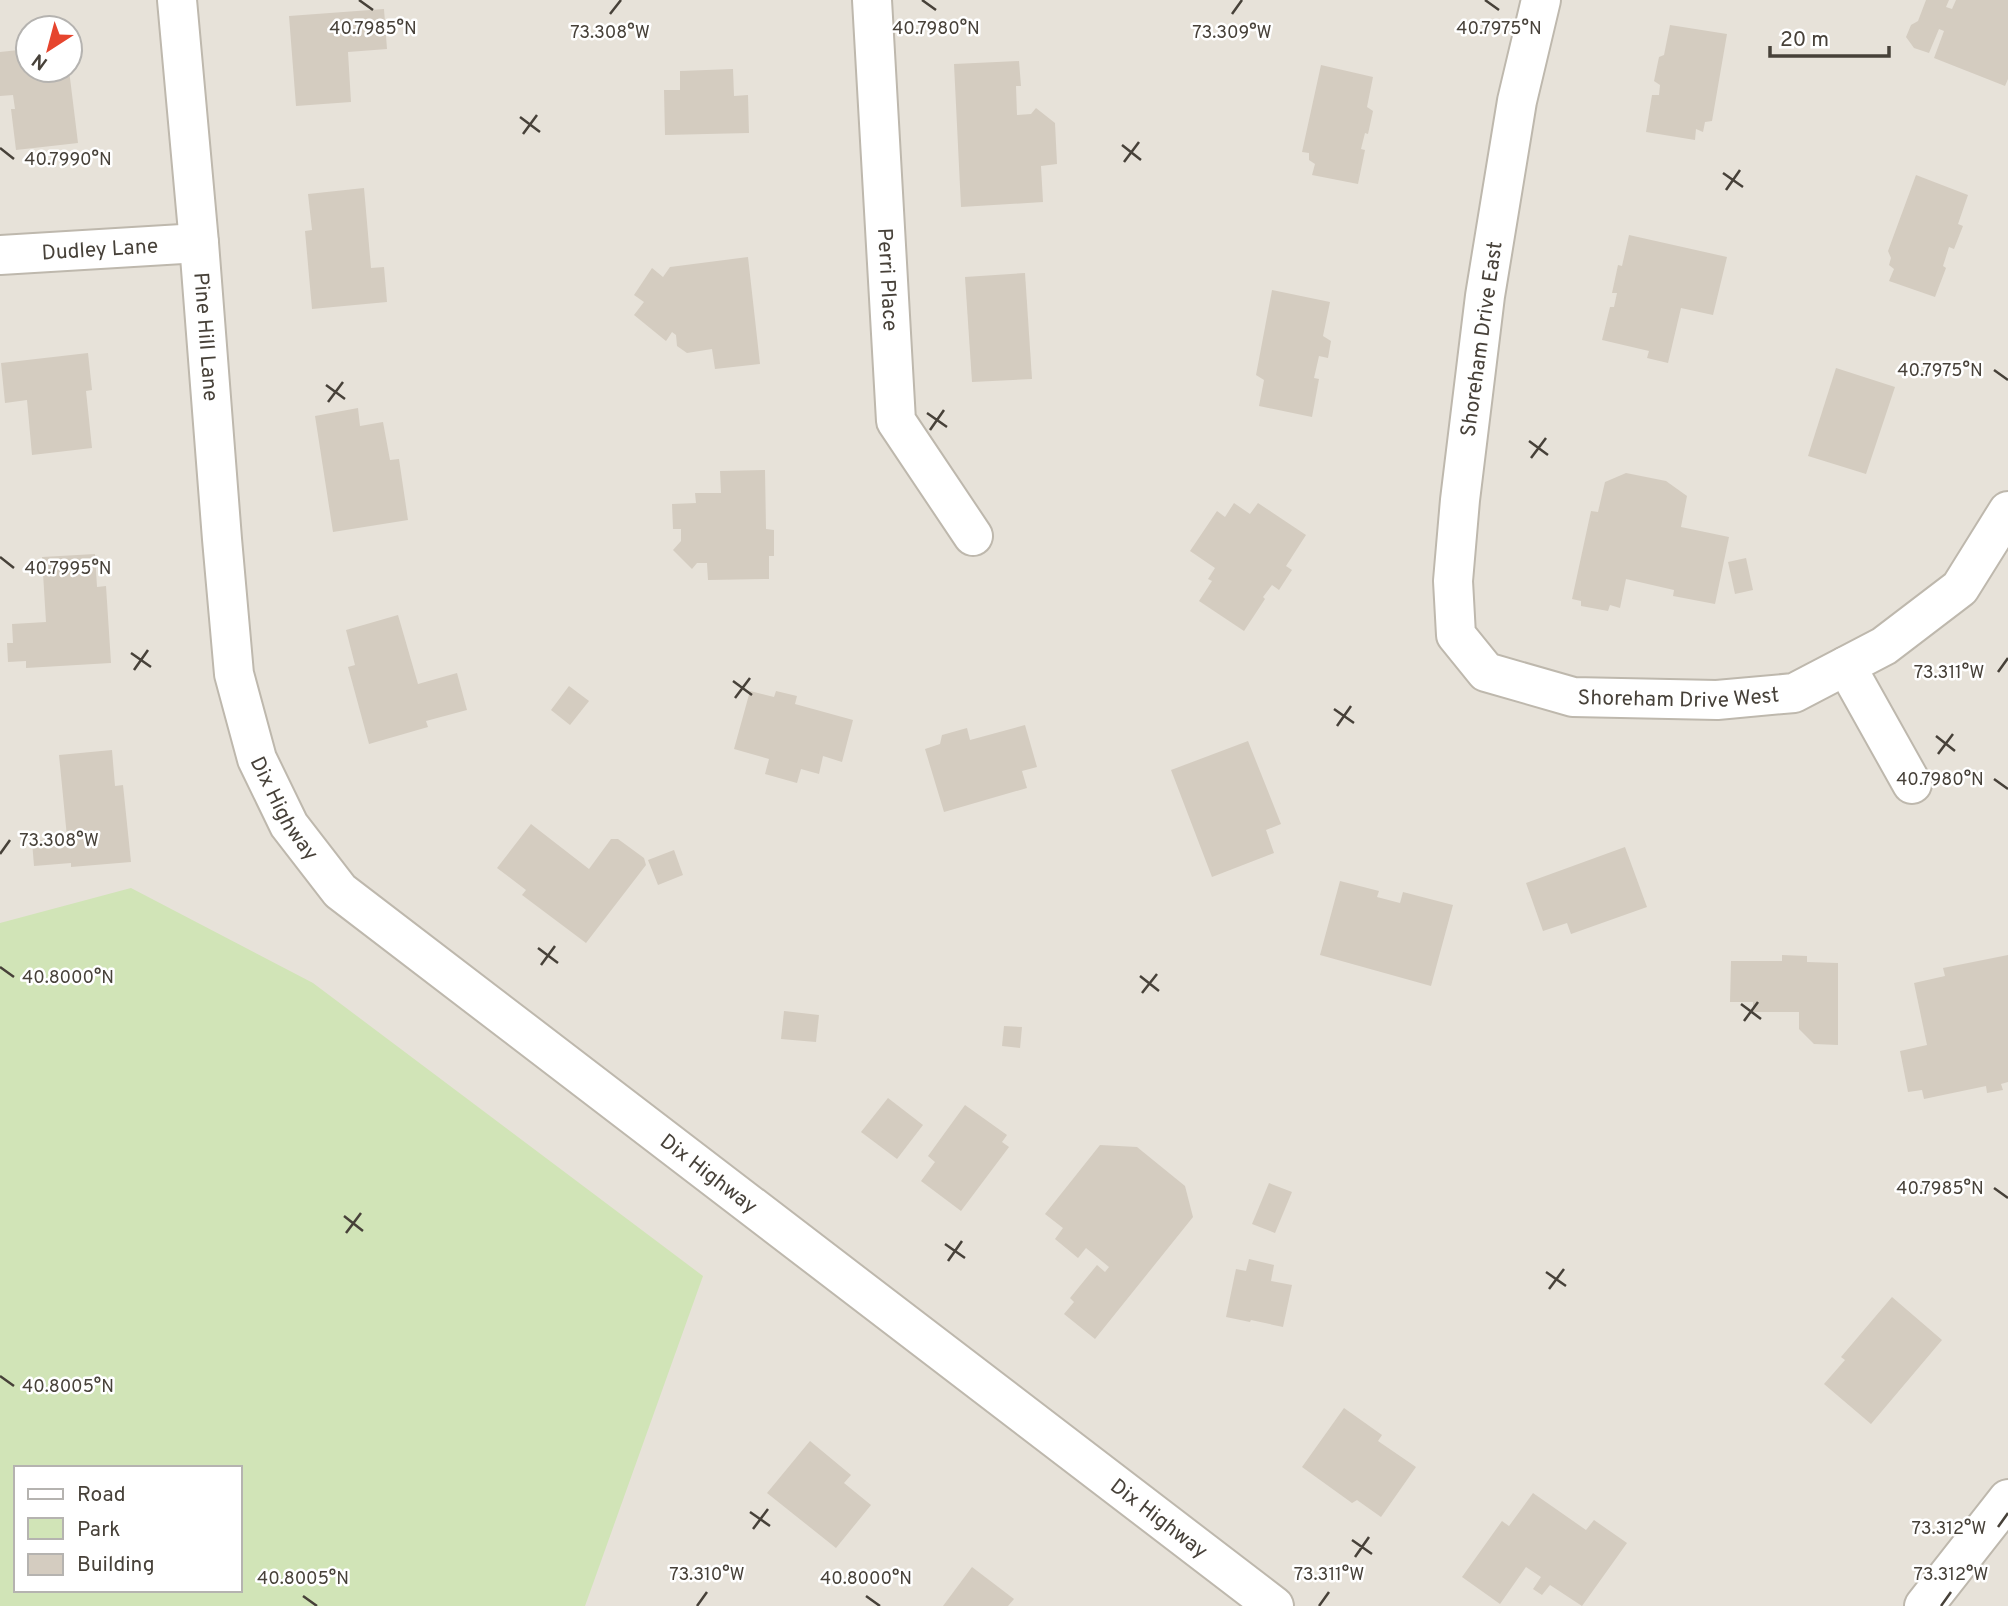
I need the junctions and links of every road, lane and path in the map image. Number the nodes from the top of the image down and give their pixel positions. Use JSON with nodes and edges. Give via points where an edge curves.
{"nodes":[{"id":1,"x":177,"y":0,"type":"edge"},
{"id":2,"x":872,"y":0,"type":"edge"},
{"id":3,"x":1541,"y":0,"type":"edge"},
{"id":4,"x":199,"y":243,"type":"junction"},
{"id":5,"x":0,"y":255,"type":"edge"},
{"id":6,"x":2008,"y":511,"type":"edge"},
{"id":7,"x":973,"y":536,"type":"dead end"},
{"id":8,"x":1846,"y":666,"type":"junction"},
{"id":9,"x":1486,"y":672,"type":"joint"},
{"id":10,"x":234,"y":674,"type":"joint"},
{"id":11,"x":1912,"y":784,"type":"dead end"},
{"id":12,"x":2008,"y":1499,"type":"edge"},
{"id":13,"x":1274,"y":1606,"type":"edge"},
{"id":14,"x":1924,"y":1606,"type":"edge"}],
"edges":[{"from":1,"to":4,"type":"street","name":"Pine Hill Lane"},
{"from":2,"to":7,"type":"street","name":"Perri Place","via":[[896,421]]},
{"from":3,"to":9,"type":"street","name":"Shoreham Drive East","via":[[1517,101],[1485,296],[1454,568],[1456,635]]},
{"from":4,"to":5,"type":"street","name":"Dudley Lane"},
{"from":4,"to":10,"type":"street","name":"Pine Hill Lane"},
{"from":6,"to":8,"type":"street","name":"Shoreham Drive West","via":[[1960,588],[1884,646]]},
{"from":8,"to":9,"type":"street","name":"Shoreham Drive West","via":[[1794,693],[1717,700],[1573,697]]},
{"from":8,"to":11,"type":"street"},
{"from":10,"to":13,"type":"street","name":"Dix Highway","via":[[257,759],[289,825],[340,891]]},
{"from":12,"to":14,"type":"street"}]}
